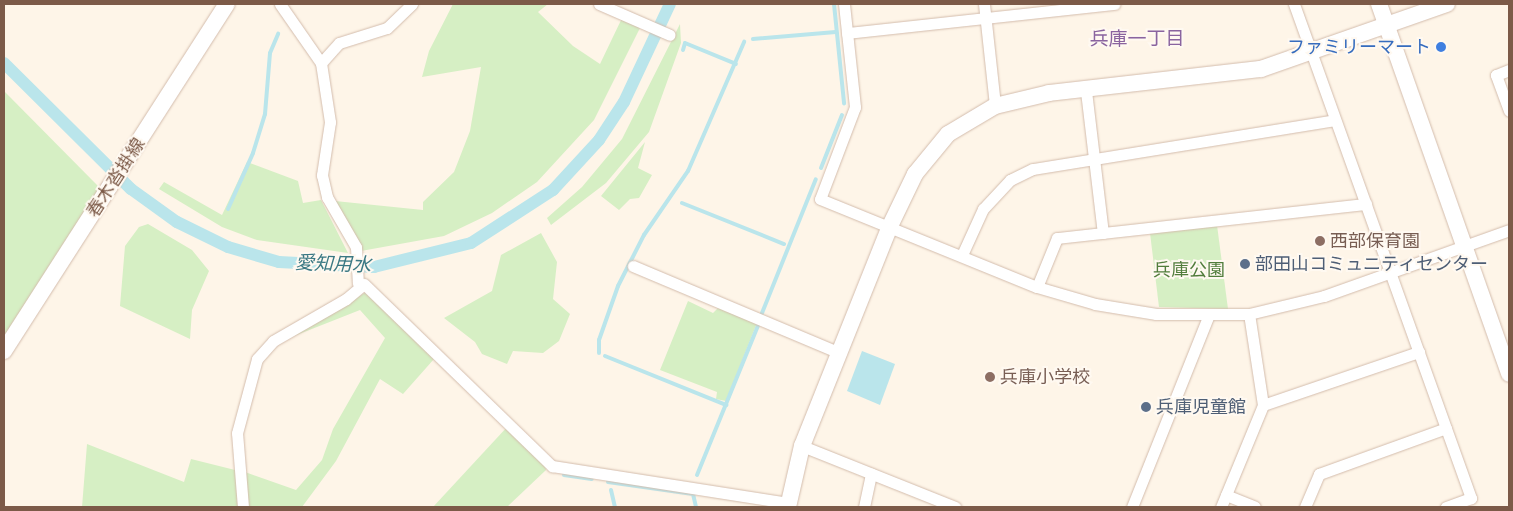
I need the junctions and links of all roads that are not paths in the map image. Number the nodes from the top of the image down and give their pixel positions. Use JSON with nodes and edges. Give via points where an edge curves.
{"nodes":[{"id":1,"x":227,"y":4,"type":"edge"},
{"id":2,"x":280,"y":4,"type":"edge"},
{"id":3,"x":412,"y":4,"type":"edge"},
{"id":4,"x":599,"y":4,"type":"edge"},
{"id":5,"x":844,"y":4,"type":"edge"},
{"id":6,"x":984,"y":4,"type":"edge"},
{"id":7,"x":1114,"y":4,"type":"edge"},
{"id":8,"x":1294,"y":4,"type":"edge"},
{"id":9,"x":1380,"y":4,"type":"edge"},
{"id":10,"x":1446,"y":4,"type":"edge"},
{"id":11,"x":985,"y":19,"type":"junction"},
{"id":12,"x":1387,"y":25,"type":"junction"},
{"id":13,"x":847,"y":33,"type":"junction"},
{"id":14,"x":670,"y":34,"type":"dead end"},
{"id":15,"x":1312,"y":53,"type":"junction"},
{"id":16,"x":321,"y":64,"type":"junction"},
{"id":17,"x":1509,"y":70,"type":"edge"},
{"id":18,"x":1086,"y":91,"type":"junction"},
{"id":19,"x":995,"y":106,"type":"junction"},
{"id":20,"x":1509,"y":111,"type":"edge"},
{"id":21,"x":1334,"y":120,"type":"junction"},
{"id":22,"x":1094,"y":159,"type":"junction"},
{"id":23,"x":1366,"y":204,"type":"junction"},
{"id":24,"x":890,"y":226,"type":"junction"},
{"id":25,"x":1509,"y":230,"type":"edge"},
{"id":26,"x":1103,"y":233,"type":"junction"},
{"id":27,"x":1464,"y":246,"type":"junction"},
{"id":28,"x":962,"y":255,"type":"junction"},
{"id":29,"x":633,"y":266,"type":"dead end"},
{"id":30,"x":1392,"y":272,"type":"junction"},
{"id":31,"x":358,"y":283,"type":"dead end"},
{"id":32,"x":1038,"y":287,"type":"junction"},
{"id":33,"x":1250,"y":314,"type":"junction"},
{"id":34,"x":1208,"y":317,"type":"junction"},
{"id":35,"x":4,"y":351,"type":"edge"},
{"id":36,"x":1419,"y":352,"type":"junction"},
{"id":37,"x":840,"y":353,"type":"junction"},
{"id":38,"x":1509,"y":374,"type":"edge"},
{"id":39,"x":1263,"y":405,"type":"junction"},
{"id":40,"x":1446,"y":428,"type":"junction"},
{"id":41,"x":802,"y":446,"type":"junction"},
{"id":42,"x":871,"y":474,"type":"junction"},
{"id":43,"x":1226,"y":495,"type":"junction"},
{"id":44,"x":788,"y":505,"type":"edge"},
{"id":45,"x":243,"y":507,"type":"edge"},
{"id":46,"x":864,"y":507,"type":"edge"},
{"id":47,"x":954,"y":507,"type":"edge"},
{"id":48,"x":1132,"y":507,"type":"edge"},
{"id":49,"x":1221,"y":507,"type":"edge"},
{"id":50,"x":1255,"y":507,"type":"edge"},
{"id":51,"x":1305,"y":507,"type":"edge"},
{"id":52,"x":1446,"y":507,"type":"edge"}],
"edges":[{"from":1,"to":35,"type":"street","name":"春木沓掛線"},
{"from":2,"to":16,"type":"street"},
{"from":3,"to":16,"type":"street","via":[[379,34],[339,43]]},
{"from":4,"to":14,"type":"street"},
{"from":5,"to":13,"type":"street"},
{"from":6,"to":11,"type":"street"},
{"from":7,"to":11,"type":"street"},
{"from":8,"to":15,"type":"street"},
{"from":9,"to":12,"type":"street"},
{"from":10,"to":12,"type":"street"},
{"from":11,"to":13,"type":"street"},
{"from":11,"to":19,"type":"street"},
{"from":12,"to":15,"type":"street"},
{"from":12,"to":27,"type":"street"},
{"from":13,"to":24,"type":"street","via":[[855,107],[820,198]]},
{"from":15,"to":18,"type":"street","via":[[1261,69]]},
{"from":15,"to":21,"type":"street"},
{"from":16,"to":31,"type":"street","via":[[330,122],[322,175],[327,197],[357,256]]},
{"from":17,"to":20,"type":"street","via":[[1496,75]]},
{"from":18,"to":19,"type":"street","via":[[1049,93]]},
{"from":18,"to":22,"type":"street"},
{"from":19,"to":24,"type":"street","via":[[936,146],[906,189]]},
{"from":21,"to":22,"type":"street"},
{"from":21,"to":23,"type":"street"},
{"from":22,"to":26,"type":"street"},
{"from":22,"to":28,"type":"street","via":[[1047,164],[1010,180],[983,209]]},
{"from":23,"to":26,"type":"street"},
{"from":23,"to":30,"type":"street"},
{"from":24,"to":28,"type":"street"},
{"from":24,"to":37,"type":"street"},
{"from":25,"to":27,"type":"street"},
{"from":26,"to":32,"type":"street","via":[[1057,238]]},
{"from":27,"to":30,"type":"street"},
{"from":27,"to":38,"type":"street"},
{"from":28,"to":32,"type":"street"},
{"from":29,"to":37,"type":"street"},
{"from":30,"to":33,"type":"street","via":[[1324,296]]},
{"from":30,"to":36,"type":"street"},
{"from":32,"to":34,"type":"street","via":[[1094,304]]},
{"from":33,"to":34,"type":"street"},
{"from":33,"to":39,"type":"street"},
{"from":34,"to":48,"type":"street"},
{"from":36,"to":39,"type":"street"},
{"from":36,"to":40,"type":"street"},
{"from":37,"to":41,"type":"street"},
{"from":39,"to":43,"type":"street"},
{"from":40,"to":51,"type":"street","via":[[1319,474]]},
{"from":40,"to":52,"type":"street","via":[[1471,498]]},
{"from":41,"to":42,"type":"street"},
{"from":41,"to":44,"type":"street"},
{"from":42,"to":46,"type":"street"},
{"from":42,"to":47,"type":"street"},
{"from":43,"to":49,"type":"street"},
{"from":43,"to":50,"type":"street"},
{"from":44,"to":45,"type":"street","via":[[552,466],[364,284],[273,341],[257,359],[237,433]]}]}
